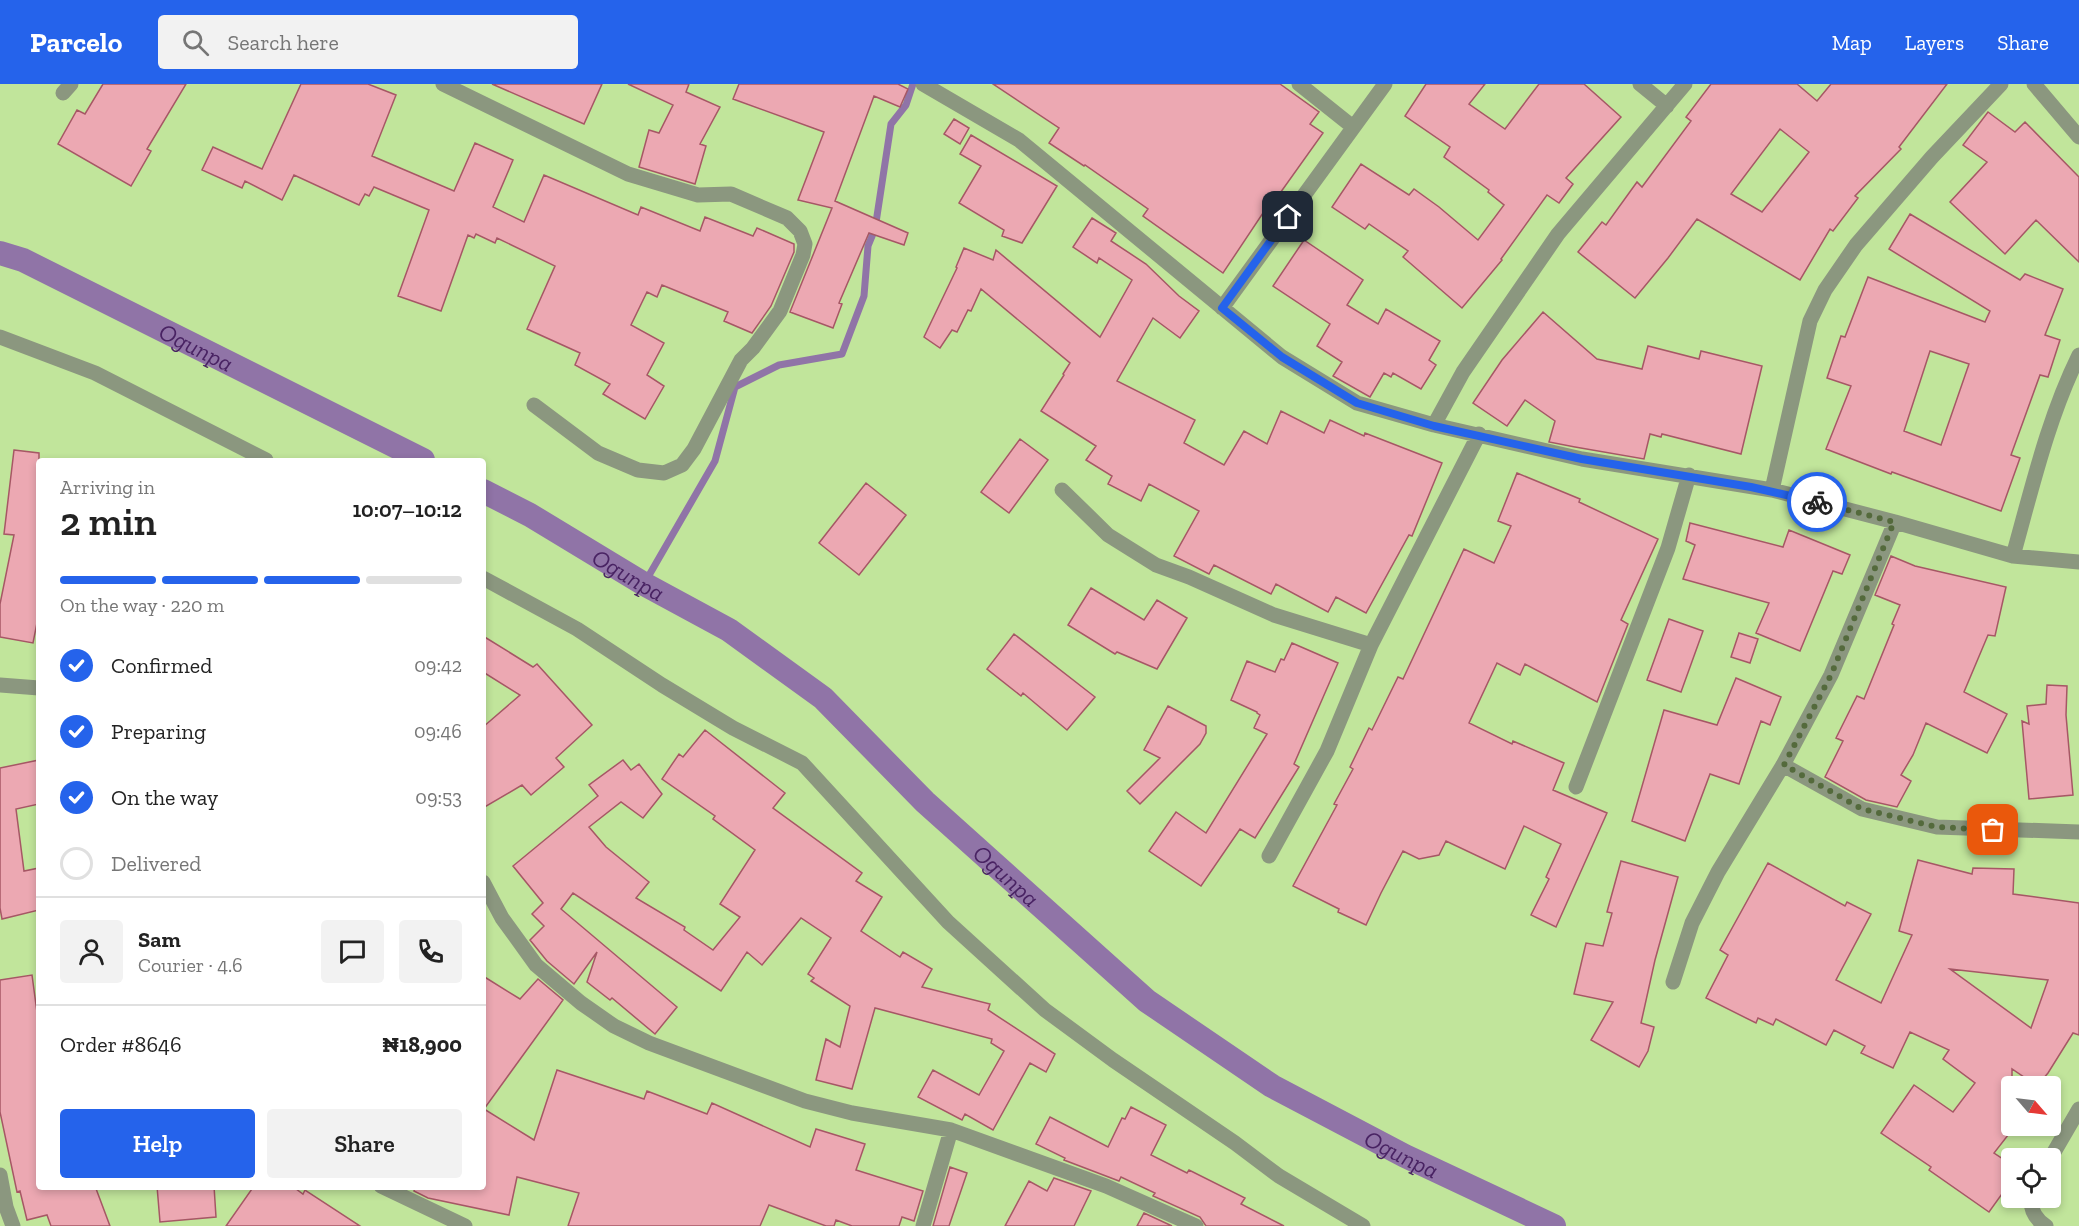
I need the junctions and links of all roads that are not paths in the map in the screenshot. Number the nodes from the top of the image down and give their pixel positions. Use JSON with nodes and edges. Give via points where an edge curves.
{"nodes":[{"id":1,"x":443,"y":84,"type":"edge"},
{"id":2,"x":923,"y":84,"type":"edge"},
{"id":3,"x":1299,"y":84,"type":"edge"},
{"id":4,"x":1386,"y":84,"type":"edge"},
{"id":5,"x":1640,"y":84,"type":"edge"},
{"id":6,"x":1685,"y":84,"type":"edge"},
{"id":7,"x":2001,"y":84,"type":"edge"},
{"id":8,"x":2034,"y":84,"type":"edge"},
{"id":9,"x":464,"y":88,"type":"edge"},
{"id":10,"x":1667,"y":106,"type":"junction"},
{"id":11,"x":1353,"y":127,"type":"junction"},
{"id":12,"x":2079,"y":137,"type":"edge"},
{"id":13,"x":1222,"y":308,"type":"junction"},
{"id":14,"x":0,"y":337,"type":"edge"},
{"id":15,"x":2079,"y":355,"type":"edge"},
{"id":16,"x":534,"y":405,"type":"dead end"},
{"id":17,"x":1434,"y":426,"type":"junction"},
{"id":18,"x":1479,"y":434,"type":"junction"},
{"id":19,"x":263,"y":458,"type":"edge"},
{"id":20,"x":1689,"y":475,"type":"junction"},
{"id":21,"x":1062,"y":489,"type":"dead end"},
{"id":22,"x":1772,"y":490,"type":"junction"},
{"id":23,"x":1894,"y":522,"type":"junction"},
{"id":24,"x":2013,"y":556,"type":"junction"},
{"id":25,"x":2079,"y":562,"type":"edge"},
{"id":26,"x":486,"y":580,"type":"edge"},
{"id":27,"x":1371,"y":645,"type":"junction"},
{"id":28,"x":0,"y":685,"type":"edge"},
{"id":29,"x":36,"y":688,"type":"edge"},
{"id":30,"x":1784,"y":765,"type":"junction"},
{"id":31,"x":1576,"y":787,"type":"dead end"},
{"id":32,"x":2079,"y":832,"type":"edge"},
{"id":33,"x":1269,"y":856,"type":"dead end"},
{"id":34,"x":486,"y":888,"type":"edge"},
{"id":35,"x":1673,"y":982,"type":"dead end"},
{"id":36,"x":2079,"y":1109,"type":"edge"},
{"id":37,"x":951,"y":1130,"type":"junction"},
{"id":38,"x":2056,"y":1148,"type":"edge"},
{"id":39,"x":0,"y":1175,"type":"edge"},
{"id":40,"x":389,"y":1190,"type":"edge"},
{"id":41,"x":2032,"y":1208,"type":"edge"},
{"id":42,"x":2038,"y":1224,"type":"edge"},
{"id":43,"x":14,"y":1226,"type":"edge"},
{"id":44,"x":465,"y":1226,"type":"edge"},
{"id":45,"x":923,"y":1226,"type":"edge"},
{"id":46,"x":1196,"y":1226,"type":"edge"},
{"id":47,"x":1364,"y":1226,"type":"edge"}],
"edges":[{"from":1,"to":9,"type":"street"},
{"from":2,"to":13,"type":"street","via":[[1019,140]]},
{"from":3,"to":11,"type":"street"},
{"from":4,"to":11,"type":"street"},
{"from":5,"to":10,"type":"street"},
{"from":6,"to":10,"type":"street"},
{"from":7,"to":22,"type":"street","via":[[1856,245],[1825,290],[1810,321]]},
{"from":8,"to":12,"type":"street"},
{"from":9,"to":16,"type":"street","via":[[628,174],[698,195],[731,194],[787,218],[800,231],[805,244],[780,311],[741,360],[682,465],[664,473],[638,470],[598,453]]},
{"from":10,"to":17,"type":"street","via":[[1558,234],[1463,372]]},
{"from":11,"to":13,"type":"street"},
{"from":13,"to":17,"type":"street","via":[[1282,357],[1357,403]]},
{"from":14,"to":19,"type":"street","via":[[94,374]]},
{"from":15,"to":24,"type":"street","via":[[2047,433]]},
{"from":17,"to":18,"type":"street"},
{"from":18,"to":20,"type":"street","via":[[1582,459]]},
{"from":18,"to":27,"type":"street"},
{"from":20,"to":22,"type":"street"},
{"from":20,"to":31,"type":"street","via":[[1668,548]]},
{"from":21,"to":27,"type":"street","via":[[1108,536],[1156,565],[1274,615]]},
{"from":22,"to":23,"type":"street"},
{"from":23,"to":24,"type":"street"},
{"from":23,"to":30,"type":"street","via":[[1831,675]]},
{"from":24,"to":25,"type":"street"},
{"from":26,"to":47,"type":"street","via":[[577,628],[733,728],[802,763],[948,922],[1045,1010],[1279,1176]]},
{"from":27,"to":33,"type":"street","via":[[1327,751]]},
{"from":28,"to":29,"type":"street"},
{"from":30,"to":32,"type":"street","via":[[1862,809],[1937,827]]},
{"from":30,"to":35,"type":"street","via":[[1718,872],[1692,924]]},
{"from":34,"to":37,"type":"street","via":[[502,918],[536,964],[614,1026],[649,1043],[805,1101]]},
{"from":36,"to":38,"type":"street"},
{"from":37,"to":45,"type":"street"},
{"from":37,"to":46,"type":"street","via":[[1106,1186]]},
{"from":39,"to":43,"type":"street"},
{"from":40,"to":44,"type":"street"},
{"from":41,"to":42,"type":"street"}]}
